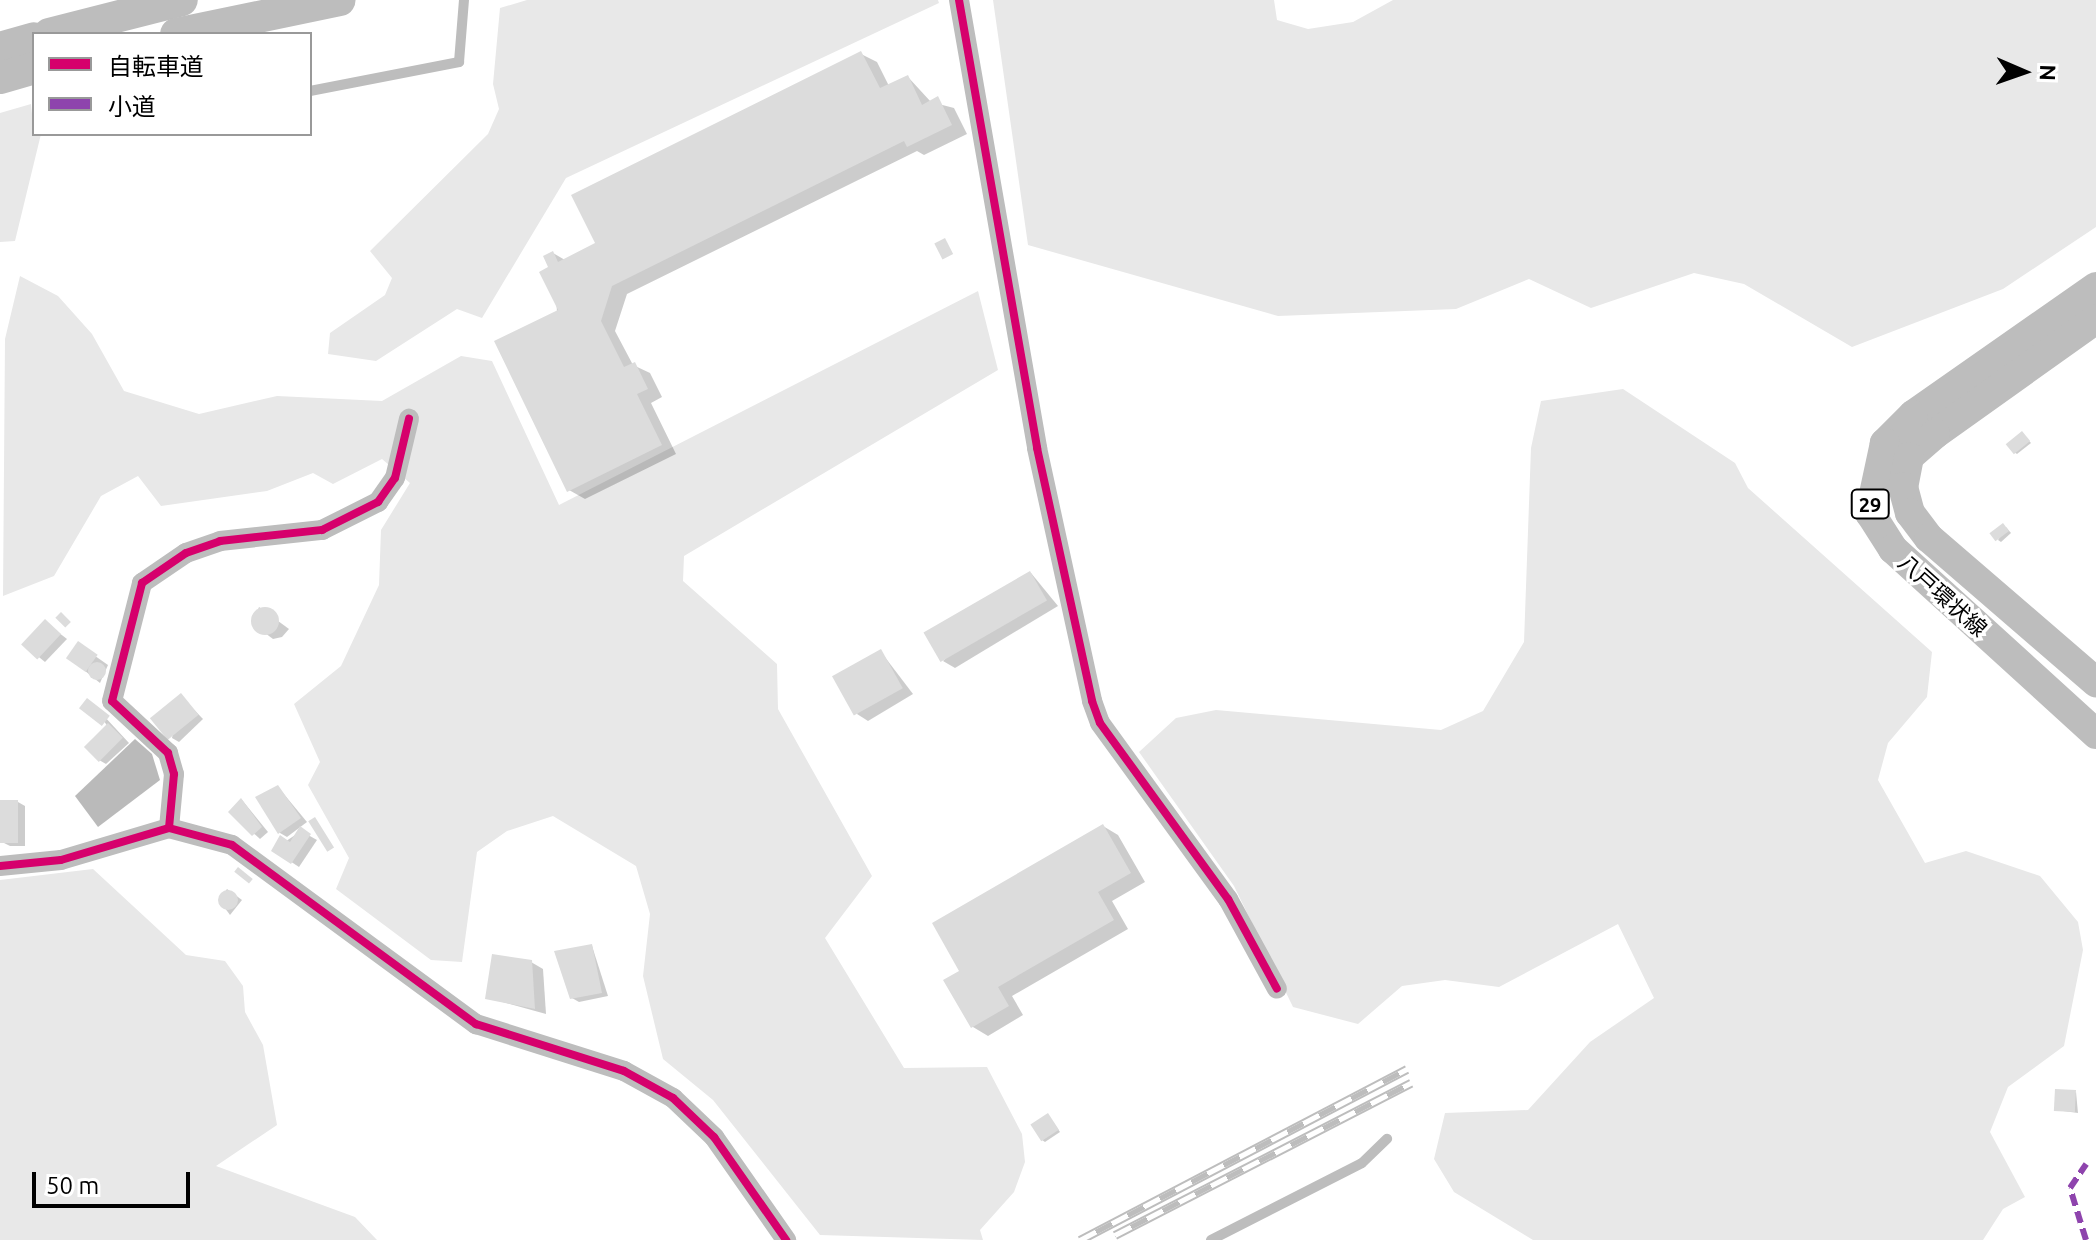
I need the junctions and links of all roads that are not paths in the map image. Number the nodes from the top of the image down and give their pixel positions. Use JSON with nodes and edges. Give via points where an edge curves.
{"nodes":[{"id":1,"x":182,"y":0,"type":"edge"},
{"id":2,"x":340,"y":0,"type":"edge"},
{"id":3,"x":464,"y":0,"type":"edge"},
{"id":4,"x":959,"y":0,"type":"edge"},
{"id":5,"x":242,"y":27,"type":"edge"},
{"id":6,"x":57,"y":32,"type":"edge"},
{"id":7,"x":195,"y":32,"type":"edge"},
{"id":8,"x":32,"y":39,"type":"edge"},
{"id":9,"x":0,"y":48,"type":"edge"},
{"id":10,"x":32,"y":69,"type":"edge"},
{"id":11,"x":0,"y":78,"type":"edge"},
{"id":12,"x":312,"y":91,"type":"edge"},
{"id":13,"x":2096,"y":287,"type":"edge"},
{"id":14,"x":2096,"y":319,"type":"edge"},
{"id":15,"x":409,"y":419,"type":"dead end"},
{"id":16,"x":2096,"y":682,"type":"edge"},
{"id":17,"x":2096,"y":734,"type":"edge"},
{"id":18,"x":169,"y":828,"type":"junction"},
{"id":19,"x":0,"y":866,"type":"edge"},
{"id":20,"x":1277,"y":989,"type":"dead end"},
{"id":21,"x":1387,"y":1139,"type":"dead end"},
{"id":22,"x":784,"y":1240,"type":"edge"},
{"id":23,"x":1211,"y":1240,"type":"edge"}],
"edges":[{"from":1,"to":6,"type":"highway"},
{"from":2,"to":5,"type":"highway"},
{"from":3,"to":12,"type":"lane","via":[[459,62]]},
{"from":4,"to":20,"type":"street","via":[[1037,448],[1092,701],[1100,723],[1228,899]]},
{"from":5,"to":7,"type":"highway"},
{"from":8,"to":9,"type":"highway"},
{"from":10,"to":11,"type":"highway"},
{"from":13,"to":17,"type":"main road","name":"八戸環状線","number":"29","via":[[1913,415],[1885,443],[1870,513],[1893,549]]},
{"from":14,"to":16,"type":"main road","name":"八戸環状線","number":"29","via":[[1935,434],[1909,457],[1903,487],[1910,513],[1929,538]]},
{"from":15,"to":18,"type":"street","via":[[395,478],[367,509],[322,530],[209,545],[162,564],[142,583],[112,701],[168,753],[174,774]]},
{"from":18,"to":19,"type":"street","via":[[61,860]]},
{"from":18,"to":22,"type":"street","via":[[232,845],[476,1024],[624,1071],[673,1098],[714,1137]]},
{"from":21,"to":23,"type":"lane","via":[[1362,1163]]}]}
